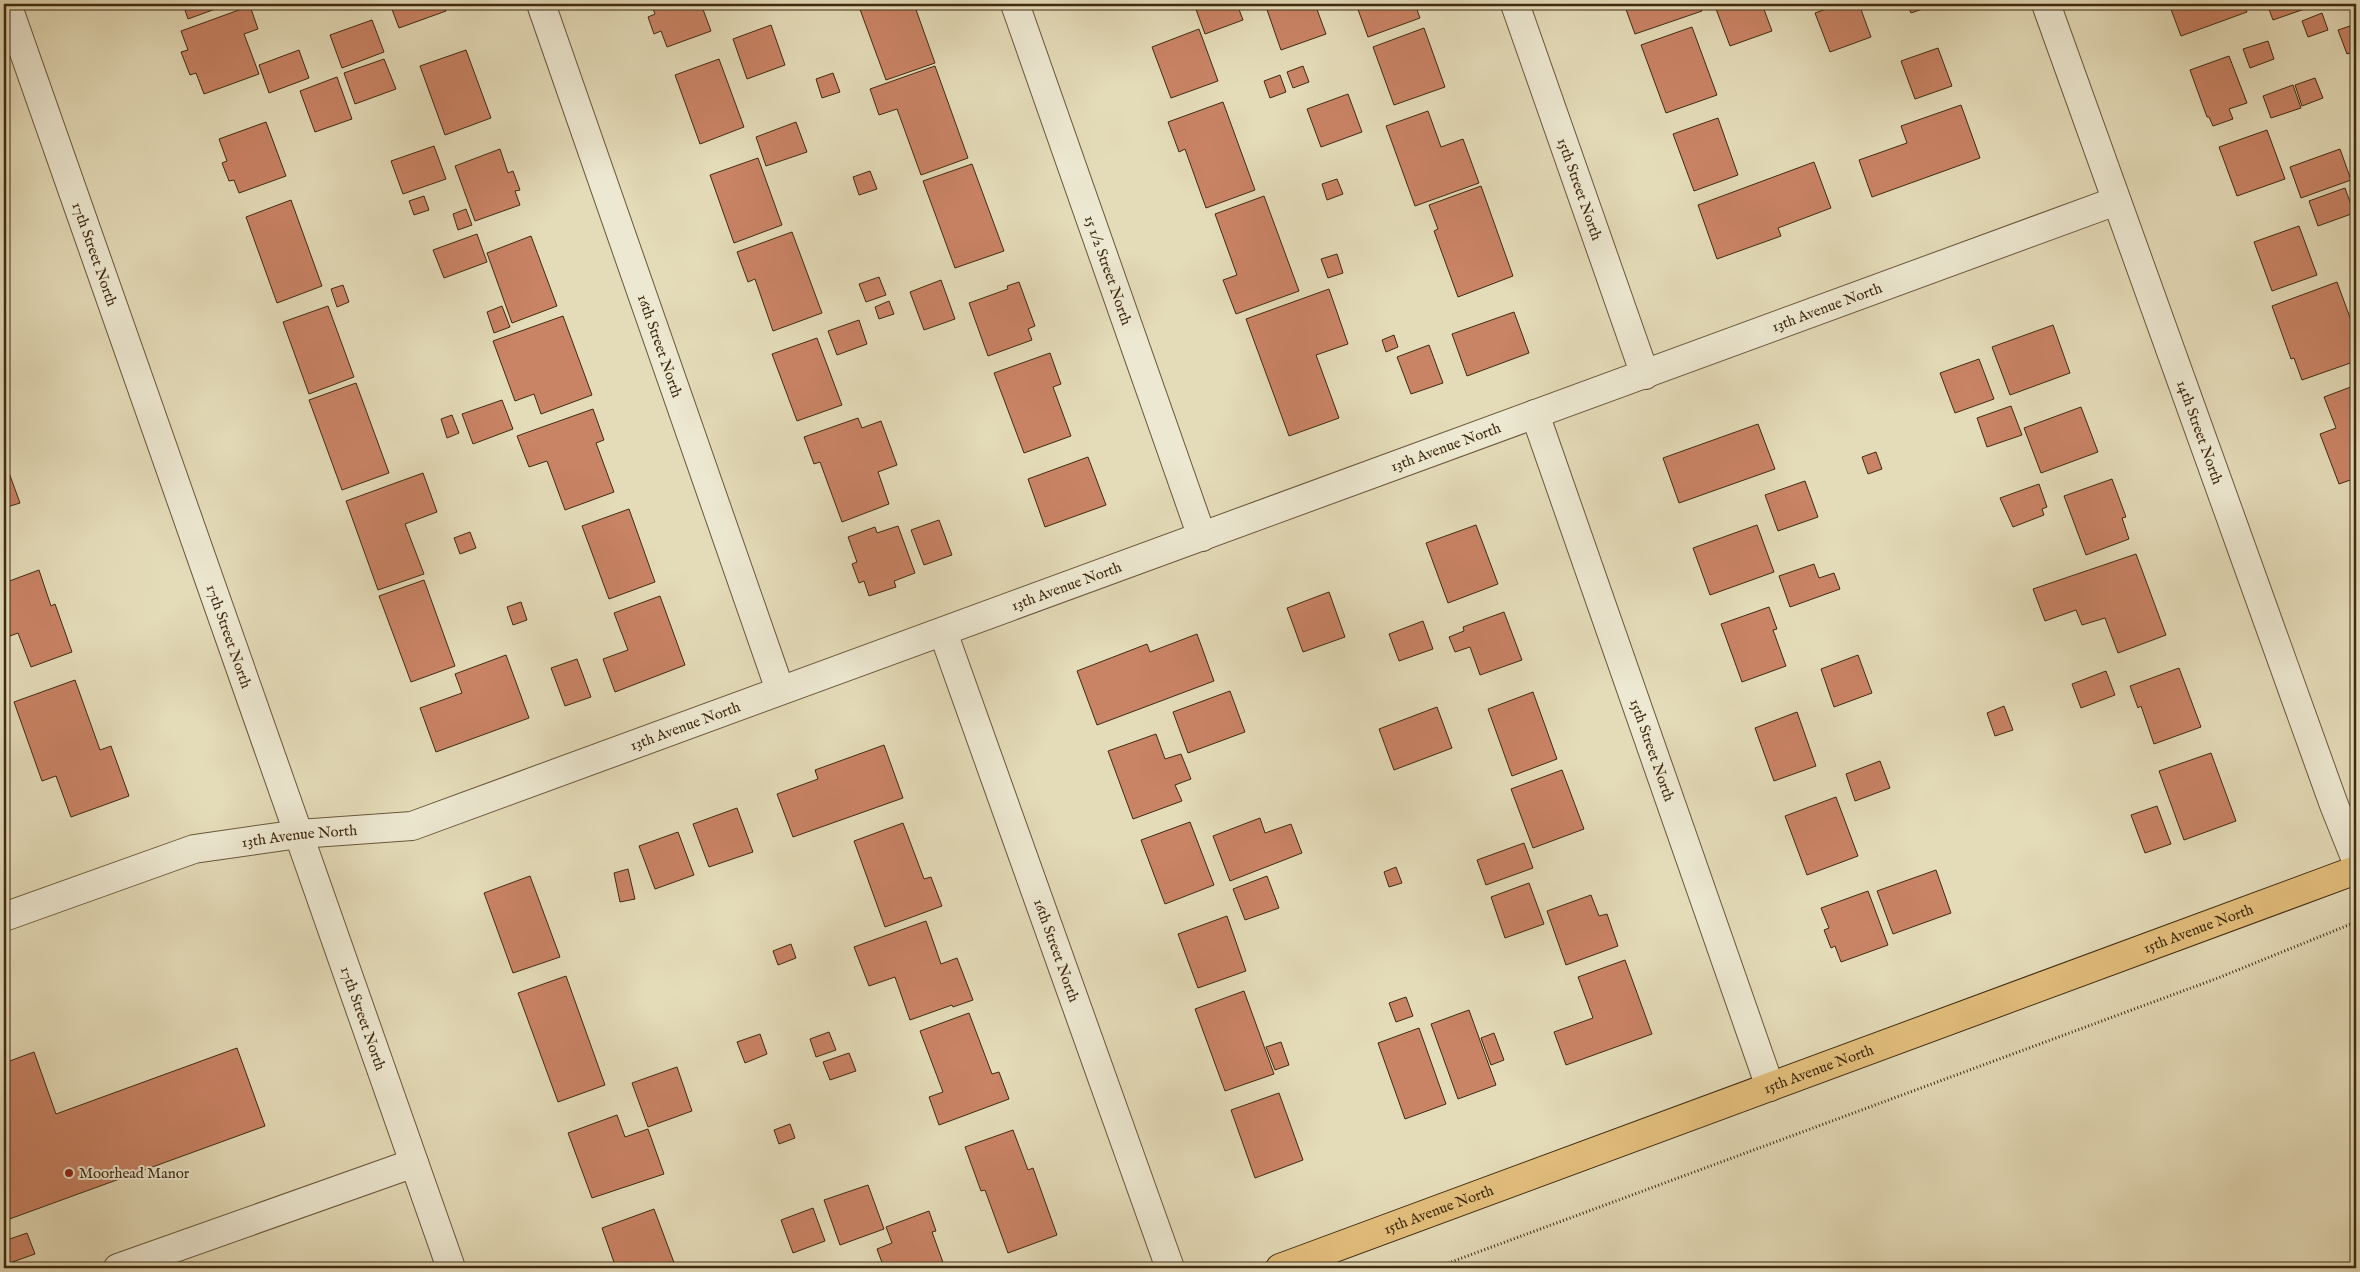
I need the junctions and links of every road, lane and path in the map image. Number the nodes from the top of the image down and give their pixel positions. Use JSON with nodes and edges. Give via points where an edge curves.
{"nodes":[{"id":1,"x":7,"y":4,"type":"edge"},
{"id":2,"x":541,"y":4,"type":"edge"},
{"id":3,"x":1015,"y":4,"type":"edge"},
{"id":4,"x":1516,"y":4,"type":"edge"},
{"id":5,"x":2046,"y":4,"type":"edge"},
{"id":6,"x":2116,"y":201,"type":"junction"},
{"id":7,"x":1645,"y":375,"type":"junction"},
{"id":8,"x":1535,"y":414,"type":"junction"},
{"id":9,"x":1202,"y":537,"type":"junction"},
{"id":10,"x":943,"y":632,"type":"junction"},
{"id":11,"x":780,"y":690,"type":"junction"},
{"id":12,"x":299,"y":834,"type":"junction"},
{"id":13,"x":2356,"y":860,"type":"edge"},
{"id":14,"x":2356,"y":870,"type":"edge"},
{"id":15,"x":4,"y":917,"type":"edge"},
{"id":16,"x":2356,"y":922,"type":"edge"},
{"id":17,"x":1770,"y":1087,"type":"junction"},
{"id":18,"x":414,"y":1163,"type":"junction"},
{"id":19,"x":118,"y":1268,"type":"edge"},
{"id":20,"x":451,"y":1268,"type":"edge"},
{"id":21,"x":1170,"y":1268,"type":"edge"},
{"id":22,"x":1280,"y":1268,"type":"edge"},
{"id":23,"x":1435,"y":1268,"type":"edge"}],
"edges":[{"from":1,"to":12,"type":"street","name":"17th Street North"},
{"from":2,"to":11,"type":"street","name":"16th Street North"},
{"from":3,"to":9,"type":"street","name":"15 1/2 Street North"},
{"from":4,"to":7,"type":"street","name":"15th Street North"},
{"from":5,"to":6,"type":"street","name":"14th Street North"},
{"from":6,"to":7,"type":"street","name":"13th Avenue North"},
{"from":6,"to":13,"type":"street","name":"14th Street North"},
{"from":7,"to":8,"type":"street","name":"13th Avenue North"},
{"from":8,"to":9,"type":"street","name":"13th Avenue North"},
{"from":8,"to":17,"type":"street","name":"15th Street North"},
{"from":9,"to":10,"type":"street","name":"13th Avenue North"},
{"from":10,"to":11,"type":"street","name":"13th Avenue North"},
{"from":10,"to":21,"type":"street","name":"16th Street North"},
{"from":11,"to":12,"type":"street","name":"13th Avenue North","via":[[412,826]]},
{"from":12,"to":15,"type":"street","name":"13th Avenue North","via":[[194,849]]},
{"from":12,"to":18,"type":"street","name":"17th Street North"},
{"from":14,"to":17,"type":"main road","name":"15th Avenue North"},
{"from":16,"to":23,"type":"path","via":[[2218,978]]},
{"from":17,"to":22,"type":"main road","name":"15th Avenue North"},
{"from":18,"to":19,"type":"street"},
{"from":18,"to":20,"type":"street","name":"17th Street North"}]}
